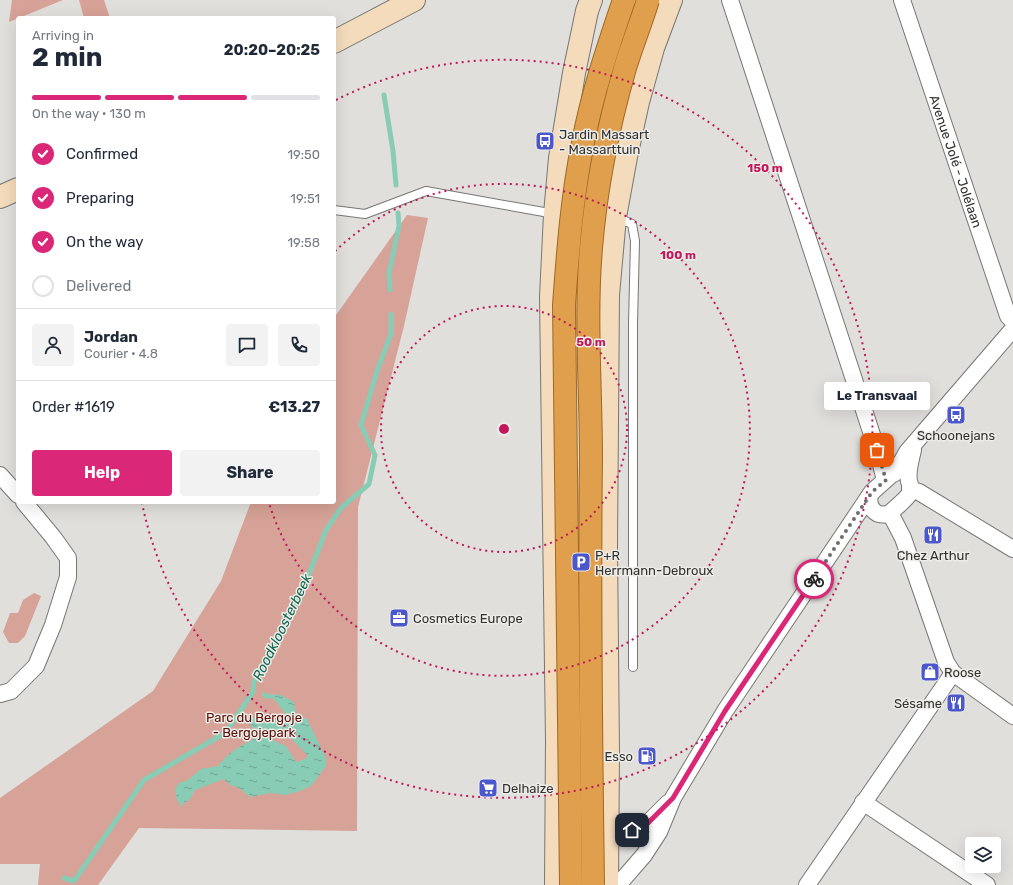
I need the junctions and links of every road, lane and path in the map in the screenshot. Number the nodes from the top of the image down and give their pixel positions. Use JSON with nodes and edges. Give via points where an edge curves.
{"nodes":[{"id":1,"x":624,"y":0,"type":"edge"},
{"id":2,"x":730,"y":0,"type":"edge"},
{"id":3,"x":902,"y":0,"type":"edge"},
{"id":4,"x":666,"y":2,"type":"edge"},
{"id":5,"x":401,"y":3,"type":"edge"},
{"id":6,"x":588,"y":4,"type":"edge"},
{"id":7,"x":336,"y":41,"type":"edge"},
{"id":8,"x":16,"y":190,"type":"edge"},
{"id":9,"x":0,"y":197,"type":"edge"},
{"id":10,"x":336,"y":210,"type":"edge"},
{"id":11,"x":555,"y":214,"type":"junction"},
{"id":12,"x":615,"y":217,"type":"junction"},
{"id":13,"x":1013,"y":322,"type":"edge"},
{"id":14,"x":1013,"y":329,"type":"edge"},
{"id":15,"x":0,"y":475,"type":"edge"},
{"id":16,"x":900,"y":481,"type":"junction"},
{"id":17,"x":16,"y":493,"type":"edge"},
{"id":18,"x":870,"y":495,"type":"junction"},
{"id":19,"x":26,"y":504,"type":"edge"},
{"id":20,"x":884,"y":513,"type":"junction"},
{"id":21,"x":848,"y":529,"type":"junction"},
{"id":22,"x":1013,"y":549,"type":"edge"},
{"id":23,"x":633,"y":667,"type":"dead end"},
{"id":24,"x":953,"y":673,"type":"junction"},
{"id":25,"x":0,"y":694,"type":"edge"},
{"id":26,"x":1013,"y":716,"type":"edge"},
{"id":27,"x":673,"y":798,"type":"junction"},
{"id":28,"x":863,"y":802,"type":"junction"},
{"id":29,"x":607,"y":842,"type":"junction"},
{"id":30,"x":617,"y":877,"type":"edge"},
{"id":31,"x":561,"y":881,"type":"edge"},
{"id":32,"x":593,"y":885,"type":"edge"},
{"id":33,"x":807,"y":885,"type":"edge"},
{"id":34,"x":987,"y":885,"type":"edge"}],
"edges":[{"from":1,"to":31,"type":"highway","bridge":true,"via":[[603,61],[583,142],[568,248],[564,305]]},
{"from":2,"to":16,"type":"street","via":[[877,450]]},
{"from":3,"to":13,"type":"street","name":"Avenue Jolé - Jolélaan","via":[[1008,316]]},
{"from":4,"to":12,"type":"main road","via":[[638,102]]},
{"from":4,"to":32,"type":"highway","bridge":true,"via":[[625,68],[606,147],[591,250],[588,306]]},
{"from":5,"to":7,"type":"main road"},
{"from":6,"to":11,"type":"main road","via":[[560,158]]},
{"from":8,"to":9,"type":"main road"},
{"from":10,"to":11,"type":"lane","via":[[365,214],[426,191]]},
{"from":11,"to":31,"type":"main road","via":[[551,305]]},
{"from":12,"to":23,"type":"lane","via":[[632,224],[635,241]]},
{"from":12,"to":29,"type":"main road","via":[[608,295]]},
{"from":14,"to":16,"type":"street","via":[[908,452]]},
{"from":15,"to":17,"type":"street"},
{"from":16,"to":18,"type":"street"},
{"from":16,"to":20,"type":"street","via":[[910,493]]},
{"from":16,"to":22,"type":"street"},
{"from":18,"to":20,"type":"street","via":[[871,508]]},
{"from":18,"to":21,"type":"street"},
{"from":19,"to":25,"type":"street","via":[[68,558],[68,577],[53,625],[36,666],[11,690]]},
{"from":20,"to":21,"type":"street"},
{"from":20,"to":24,"type":"street","via":[[903,538],[946,662]]},
{"from":21,"to":27,"type":"street","via":[[729,704]]},
{"from":24,"to":26,"type":"street"},
{"from":24,"to":28,"type":"street"},
{"from":27,"to":29,"type":"street","via":[[647,824]]},
{"from":27,"to":30,"type":"street","via":[[659,832],[644,855]]},
{"from":28,"to":33,"type":"street"},
{"from":28,"to":34,"type":"street"},
{"from":29,"to":30,"type":"main road"},
{"from":29,"to":31,"type":"main road"}]}
